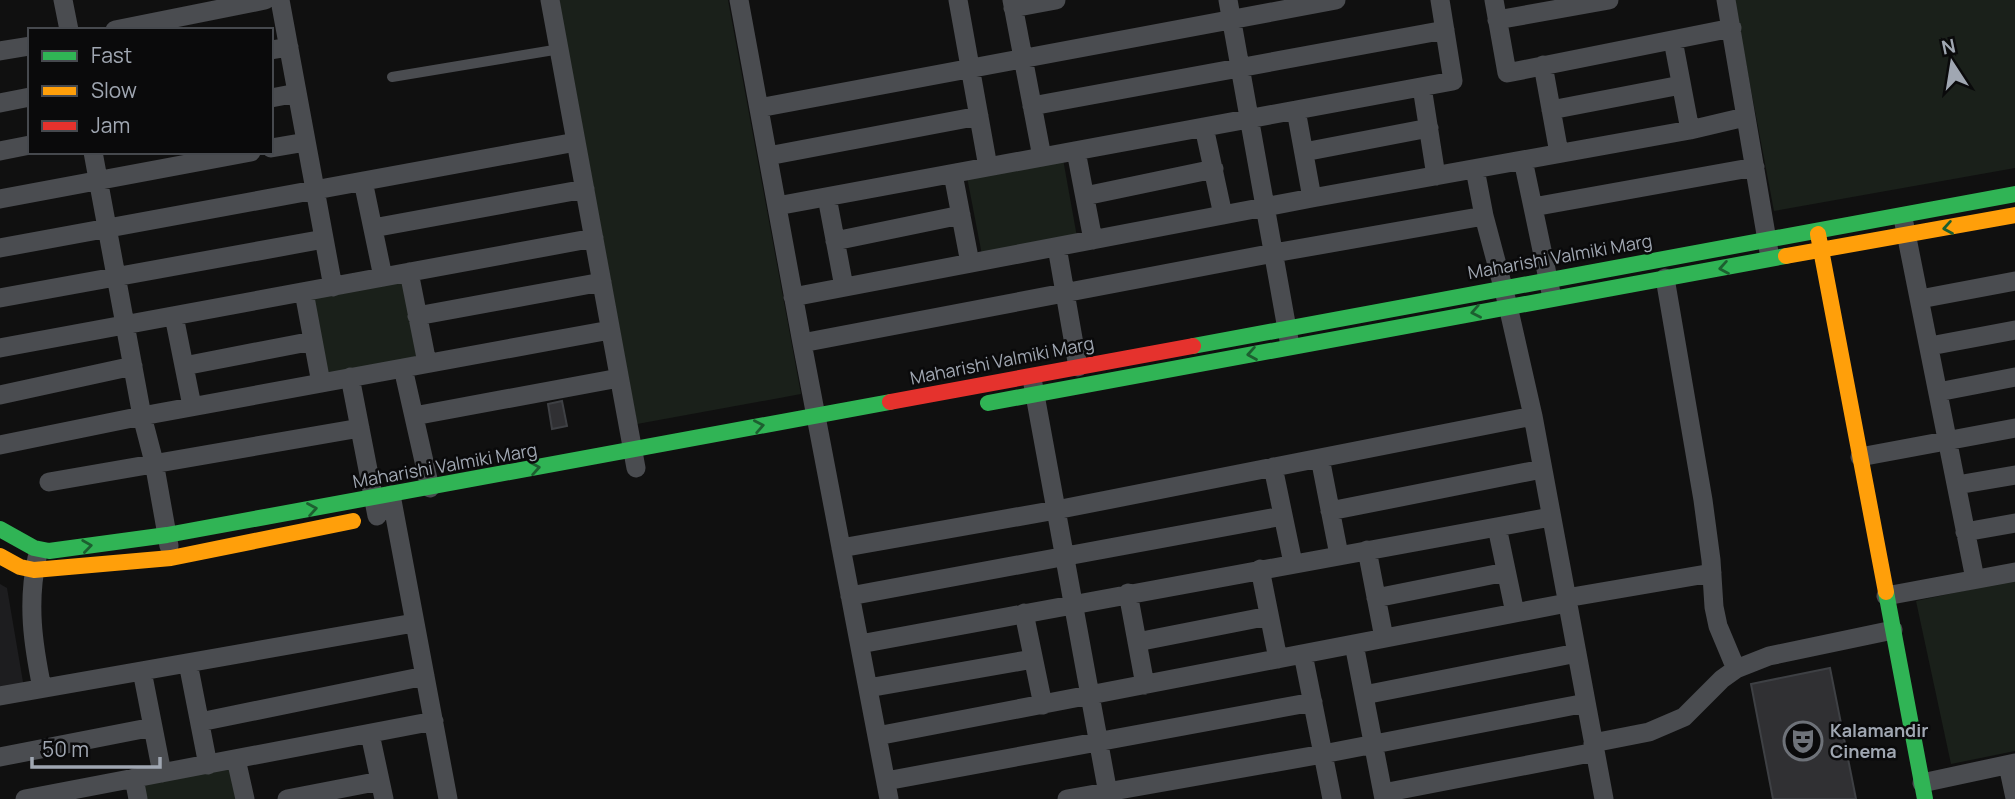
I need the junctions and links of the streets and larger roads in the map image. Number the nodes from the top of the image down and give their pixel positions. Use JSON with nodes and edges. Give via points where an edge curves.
{"nodes":[{"id":1,"x":63,"y":0,"type":"edge"},
{"id":2,"x":265,"y":0,"type":"edge"},
{"id":3,"x":279,"y":0,"type":"edge"},
{"id":4,"x":550,"y":0,"type":"edge"},
{"id":5,"x":739,"y":0,"type":"edge"},
{"id":6,"x":958,"y":0,"type":"edge"},
{"id":7,"x":1056,"y":0,"type":"edge"},
{"id":8,"x":1336,"y":0,"type":"edge"},
{"id":9,"x":1440,"y":0,"type":"edge"},
{"id":10,"x":1494,"y":0,"type":"edge"},
{"id":11,"x":1609,"y":0,"type":"edge"},
{"id":12,"x":1726,"y":0,"type":"edge"},
{"id":13,"x":1013,"y":4,"type":"edge"},
{"id":14,"x":1229,"y":10,"type":"edge"},
{"id":15,"x":1497,"y":20,"type":"junction"},
{"id":16,"x":69,"y":28,"type":"edge"},
{"id":17,"x":125,"y":28,"type":"edge"},
{"id":18,"x":1732,"y":28,"type":"junction"},
{"id":19,"x":1445,"y":30,"type":"junction"},
{"id":20,"x":1673,"y":40,"type":"junction"},
{"id":21,"x":28,"y":46,"type":"edge"},
{"id":22,"x":280,"y":49,"type":"edge"},
{"id":23,"x":0,"y":51,"type":"edge"},
{"id":24,"x":1023,"y":58,"type":"junction"},
{"id":25,"x":1543,"y":65,"type":"junction"},
{"id":26,"x":970,"y":68,"type":"junction"},
{"id":27,"x":1240,"y":68,"type":"junction"},
{"id":28,"x":1681,"y":85,"type":"junction"},
{"id":29,"x":1422,"y":87,"type":"junction"},
{"id":30,"x":297,"y":93,"type":"junction"},
{"id":31,"x":28,"y":97,"type":"edge"},
{"id":32,"x":273,"y":98,"type":"edge"},
{"id":33,"x":0,"y":103,"type":"edge"},
{"id":34,"x":1032,"y":106,"type":"junction"},
{"id":35,"x":759,"y":108,"type":"junction"},
{"id":36,"x":1296,"y":110,"type":"junction"},
{"id":37,"x":1551,"y":110,"type":"junction"},
{"id":38,"x":979,"y":116,"type":"junction"},
{"id":39,"x":1745,"y":117,"type":"junction"},
{"id":40,"x":1249,"y":119,"type":"junction"},
{"id":41,"x":1204,"y":127,"type":"junction"},
{"id":42,"x":1429,"y":128,"type":"junction"},
{"id":43,"x":1690,"y":130,"type":"junction"},
{"id":44,"x":306,"y":142,"type":"junction"},
{"id":45,"x":576,"y":142,"type":"junction"},
{"id":46,"x":28,"y":145,"type":"edge"},
{"id":47,"x":273,"y":148,"type":"edge"},
{"id":48,"x":0,"y":151,"type":"edge"},
{"id":49,"x":1076,"y":151,"type":"junction"},
{"id":50,"x":1304,"y":152,"type":"junction"},
{"id":51,"x":1559,"y":153,"type":"junction"},
{"id":52,"x":93,"y":154,"type":"edge"},
{"id":53,"x":240,"y":154,"type":"edge"},
{"id":54,"x":768,"y":156,"type":"junction"},
{"id":55,"x":1042,"y":157,"type":"junction"},
{"id":56,"x":1523,"y":160,"type":"junction"},
{"id":57,"x":988,"y":167,"type":"junction"},
{"id":58,"x":1755,"y":167,"type":"junction"},
{"id":59,"x":1213,"y":169,"type":"junction"},
{"id":60,"x":1475,"y":169,"type":"junction"},
{"id":61,"x":953,"y":174,"type":"junction"},
{"id":62,"x":1436,"y":176,"type":"junction"},
{"id":63,"x":98,"y":181,"type":"junction"},
{"id":64,"x":363,"y":181,"type":"junction"},
{"id":65,"x":584,"y":189,"type":"junction"},
{"id":66,"x":315,"y":190,"type":"junction"},
{"id":67,"x":2015,"y":194,"type":"edge"},
{"id":68,"x":1085,"y":196,"type":"junction"},
{"id":69,"x":827,"y":197,"type":"junction"},
{"id":70,"x":1312,"y":198,"type":"junction"},
{"id":71,"x":0,"y":199,"type":"edge"},
{"id":72,"x":777,"y":206,"type":"junction"},
{"id":73,"x":1265,"y":207,"type":"junction"},
{"id":74,"x":1533,"y":207,"type":"junction"},
{"id":75,"x":1901,"y":214,"type":"junction"},
{"id":76,"x":961,"y":215,"type":"junction"},
{"id":77,"x":1223,"y":215,"type":"junction"},
{"id":78,"x":2015,"y":215,"type":"edge"},
{"id":79,"x":1484,"y":216,"type":"junction"},
{"id":80,"x":373,"y":228,"type":"junction"},
{"id":81,"x":107,"y":229,"type":"junction"},
{"id":82,"x":1817,"y":229,"type":"junction"},
{"id":83,"x":1908,"y":235,"type":"junction"},
{"id":84,"x":594,"y":238,"type":"junction"},
{"id":85,"x":1767,"y":238,"type":"junction"},
{"id":86,"x":324,"y":239,"type":"junction"},
{"id":87,"x":835,"y":240,"type":"junction"},
{"id":88,"x":1093,"y":240,"type":"junction"},
{"id":89,"x":1057,"y":247,"type":"junction"},
{"id":90,"x":0,"y":248,"type":"edge"},
{"id":91,"x":1821,"y":250,"type":"junction"},
{"id":92,"x":1274,"y":253,"type":"junction"},
{"id":93,"x":1770,"y":260,"type":"junction"},
{"id":94,"x":970,"y":263,"type":"junction"},
{"id":95,"x":409,"y":272,"type":"junction"},
{"id":96,"x":116,"y":276,"type":"junction"},
{"id":97,"x":383,"y":277,"type":"junction"},
{"id":98,"x":1665,"y":278,"type":"junction"},
{"id":99,"x":2015,"y":281,"type":"edge"},
{"id":100,"x":602,"y":282,"type":"junction"},
{"id":101,"x":333,"y":287,"type":"junction"},
{"id":102,"x":844,"y":287,"type":"junction"},
{"id":103,"x":1550,"y":289,"type":"junction"},
{"id":104,"x":304,"y":292,"type":"junction"},
{"id":105,"x":1065,"y":293,"type":"junction"},
{"id":106,"x":793,"y":297,"type":"junction"},
{"id":107,"x":1506,"y":297,"type":"junction"},
{"id":108,"x":0,"y":298,"type":"edge"},
{"id":109,"x":1920,"y":299,"type":"junction"},
{"id":110,"x":174,"y":316,"type":"junction"},
{"id":111,"x":417,"y":316,"type":"junction"},
{"id":112,"x":125,"y":325,"type":"junction"},
{"id":113,"x":1287,"y":326,"type":"junction"},
{"id":114,"x":610,"y":330,"type":"junction"},
{"id":115,"x":2015,"y":330,"type":"edge"},
{"id":116,"x":313,"y":341,"type":"junction"},
{"id":117,"x":802,"y":343,"type":"junction"},
{"id":118,"x":1930,"y":346,"type":"junction"},
{"id":119,"x":1291,"y":347,"type":"junction"},
{"id":120,"x":0,"y":348,"type":"edge"},
{"id":121,"x":426,"y":363,"type":"junction"},
{"id":122,"x":133,"y":366,"type":"junction"},
{"id":123,"x":184,"y":366,"type":"junction"},
{"id":124,"x":1078,"y":367,"type":"junction"},
{"id":125,"x":403,"y":368,"type":"junction"},
{"id":126,"x":350,"y":377,"type":"junction"},
{"id":127,"x":2015,"y":377,"type":"edge"},
{"id":128,"x":619,"y":378,"type":"junction"},
{"id":129,"x":321,"y":383,"type":"junction"},
{"id":130,"x":1033,"y":385,"type":"junction"},
{"id":131,"x":1938,"y":391,"type":"junction"},
{"id":132,"x":0,"y":395,"type":"edge"},
{"id":133,"x":192,"y":406,"type":"junction"},
{"id":134,"x":967,"y":407,"type":"dead end"},
{"id":135,"x":142,"y":415,"type":"junction"},
{"id":136,"x":414,"y":416,"type":"junction"},
{"id":137,"x":1533,"y":416,"type":"junction"},
{"id":138,"x":360,"y":428,"type":"junction"},
{"id":139,"x":2015,"y":428,"type":"edge"},
{"id":140,"x":819,"y":429,"type":"junction"},
{"id":141,"x":1948,"y":440,"type":"junction"},
{"id":142,"x":0,"y":445,"type":"edge"},
{"id":143,"x":1860,"y":457,"type":"junction"},
{"id":144,"x":1320,"y":458,"type":"junction"},
{"id":145,"x":154,"y":462,"type":"junction"},
{"id":146,"x":635,"y":464,"type":"junction"},
{"id":147,"x":1273,"y":467,"type":"junction"},
{"id":148,"x":1542,"y":469,"type":"junction"},
{"id":149,"x":2015,"y":474,"type":"edge"},
{"id":150,"x":49,"y":482,"type":"dead end"},
{"id":151,"x":1957,"y":485,"type":"junction"},
{"id":152,"x":430,"y":488,"type":"junction"},
{"id":153,"x":389,"y":507,"type":"junction"},
{"id":154,"x":1056,"y":510,"type":"junction"},
{"id":155,"x":1331,"y":510,"type":"junction"},
{"id":156,"x":1283,"y":516,"type":"junction"},
{"id":157,"x":1551,"y":517,"type":"junction"},
{"id":158,"x":2015,"y":523,"type":"edge"},
{"id":159,"x":1497,"y":527,"type":"junction"},
{"id":160,"x":0,"y":529,"type":"edge"},
{"id":161,"x":1965,"y":532,"type":"junction"},
{"id":162,"x":167,"y":535,"type":"junction"},
{"id":163,"x":841,"y":548,"type":"junction"},
{"id":164,"x":39,"y":549,"type":"junction"},
{"id":165,"x":1367,"y":550,"type":"junction"},
{"id":166,"x":1339,"y":555,"type":"junction"},
{"id":167,"x":0,"y":556,"type":"edge"},
{"id":168,"x":1065,"y":557,"type":"junction"},
{"id":169,"x":171,"y":558,"type":"junction"},
{"id":170,"x":1293,"y":563,"type":"junction"},
{"id":171,"x":1261,"y":569,"type":"junction"},
{"id":172,"x":34,"y":570,"type":"junction"},
{"id":173,"x":1506,"y":572,"type":"junction"},
{"id":174,"x":1712,"y":572,"type":"junction"},
{"id":175,"x":2015,"y":572,"type":"edge"},
{"id":176,"x":1975,"y":579,"type":"junction"},
{"id":177,"x":1128,"y":593,"type":"junction"},
{"id":178,"x":850,"y":596,"type":"junction"},
{"id":179,"x":1886,"y":596,"type":"junction"},
{"id":180,"x":1376,"y":598,"type":"junction"},
{"id":181,"x":1567,"y":600,"type":"junction"},
{"id":182,"x":1073,"y":603,"type":"junction"},
{"id":183,"x":1024,"y":613,"type":"junction"},
{"id":184,"x":1514,"y":613,"type":"junction"},
{"id":185,"x":1269,"y":616,"type":"junction"},
{"id":186,"x":414,"y":623,"type":"junction"},
{"id":187,"x":1893,"y":630,"type":"junction"},
{"id":188,"x":1384,"y":638,"type":"junction"},
{"id":189,"x":1137,"y":642,"type":"junction"},
{"id":190,"x":860,"y":644,"type":"junction"},
{"id":191,"x":1354,"y":644,"type":"junction"},
{"id":192,"x":1577,"y":653,"type":"junction"},
{"id":193,"x":1303,"y":654,"type":"junction"},
{"id":194,"x":1033,"y":659,"type":"junction"},
{"id":195,"x":1278,"y":659,"type":"junction"},
{"id":196,"x":188,"y":663,"type":"junction"},
{"id":197,"x":1736,"y":669,"type":"junction"},
{"id":198,"x":142,"y":671,"type":"junction"},
{"id":199,"x":425,"y":676,"type":"junction"},
{"id":200,"x":1145,"y":685,"type":"junction"},
{"id":201,"x":42,"y":688,"type":"junction"},
{"id":202,"x":868,"y":688,"type":"junction"},
{"id":203,"x":1364,"y":695,"type":"junction"},
{"id":204,"x":0,"y":696,"type":"edge"},
{"id":205,"x":1090,"y":696,"type":"junction"},
{"id":206,"x":1313,"y":702,"type":"junction"},
{"id":207,"x":1587,"y":703,"type":"junction"},
{"id":208,"x":1043,"y":705,"type":"junction"},
{"id":209,"x":200,"y":722,"type":"junction"},
{"id":210,"x":434,"y":722,"type":"junction"},
{"id":211,"x":153,"y":727,"type":"junction"},
{"id":212,"x":370,"y":734,"type":"junction"},
{"id":213,"x":877,"y":736,"type":"junction"},
{"id":214,"x":1099,"y":742,"type":"junction"},
{"id":215,"x":1374,"y":743,"type":"junction"},
{"id":216,"x":1594,"y":747,"type":"junction"},
{"id":217,"x":1323,"y":754,"type":"junction"},
{"id":218,"x":0,"y":757,"type":"edge"},
{"id":219,"x":236,"y":760,"type":"junction"},
{"id":220,"x":2011,"y":764,"type":"edge"},
{"id":221,"x":208,"y":765,"type":"junction"},
{"id":222,"x":162,"y":774,"type":"junction"},
{"id":223,"x":134,"y":778,"type":"junction"},
{"id":224,"x":382,"y":790,"type":"edge"},
{"id":225,"x":888,"y":790,"type":"edge"},
{"id":226,"x":1923,"y":791,"type":"edge"},
{"id":227,"x":1109,"y":795,"type":"edge"},
{"id":228,"x":1384,"y":796,"type":"edge"},
{"id":229,"x":1598,"y":798,"type":"edge"},
{"id":230,"x":25,"y":799,"type":"edge"},
{"id":231,"x":138,"y":799,"type":"edge"},
{"id":232,"x":245,"y":799,"type":"edge"},
{"id":233,"x":286,"y":799,"type":"edge"},
{"id":234,"x":448,"y":799,"type":"edge"},
{"id":235,"x":1067,"y":799,"type":"edge"},
{"id":236,"x":1332,"y":799,"type":"edge"},
{"id":237,"x":2015,"y":799,"type":"edge"}],
"edges":[{"from":1,"to":16,"type":"street"},
{"from":2,"to":17,"type":"street"},
{"from":3,"to":22,"type":"street"},
{"from":4,"to":45,"type":"street"},
{"from":5,"to":35,"type":"street"},
{"from":6,"to":26,"type":"street"},
{"from":7,"to":13,"type":"street"},
{"from":8,"to":14,"type":"street"},
{"from":9,"to":19,"type":"street"},
{"from":10,"to":15,"type":"street"},
{"from":11,"to":15,"type":"street"},
{"from":12,"to":18,"type":"street"},
{"from":13,"to":24,"type":"street"},
{"from":14,"to":24,"type":"street"},
{"from":14,"to":27,"type":"street"},
{"from":15,"to":25,"type":"street","via":[[1507,73]]},
{"from":18,"to":20,"type":"street"},
{"from":18,"to":39,"type":"street"},
{"from":19,"to":27,"type":"street"},
{"from":19,"to":29,"type":"street","via":[[1453,81]]},
{"from":20,"to":25,"type":"street"},
{"from":20,"to":28,"type":"street"},
{"from":21,"to":23,"type":"street"},
{"from":22,"to":30,"type":"street"},
{"from":24,"to":26,"type":"street"},
{"from":24,"to":34,"type":"street"},
{"from":25,"to":37,"type":"street"},
{"from":26,"to":35,"type":"street"},
{"from":26,"to":38,"type":"street"},
{"from":27,"to":34,"type":"street"},
{"from":27,"to":40,"type":"street"},
{"from":28,"to":37,"type":"street"},
{"from":28,"to":43,"type":"street"},
{"from":29,"to":36,"type":"street"},
{"from":29,"to":42,"type":"street"},
{"from":30,"to":32,"type":"street"},
{"from":30,"to":44,"type":"street"},
{"from":31,"to":33,"type":"street"},
{"from":34,"to":55,"type":"street"},
{"from":35,"to":54,"type":"street"},
{"from":36,"to":40,"type":"street"},
{"from":36,"to":50,"type":"street"},
{"from":37,"to":51,"type":"street"},
{"from":38,"to":54,"type":"street"},
{"from":38,"to":57,"type":"street"},
{"from":39,"to":43,"type":"street"},
{"from":39,"to":58,"type":"street"},
{"from":40,"to":41,"type":"street"},
{"from":40,"to":73,"type":"street"},
{"from":41,"to":49,"type":"street"},
{"from":41,"to":59,"type":"street"},
{"from":42,"to":50,"type":"street"},
{"from":42,"to":62,"type":"street"},
{"from":43,"to":51,"type":"street"},
{"from":44,"to":47,"type":"street"},
{"from":44,"to":66,"type":"street"},
{"from":45,"to":64,"type":"street"},
{"from":45,"to":65,"type":"street"},
{"from":46,"to":48,"type":"street"},
{"from":49,"to":55,"type":"street"},
{"from":49,"to":68,"type":"street"},
{"from":50,"to":70,"type":"street"},
{"from":51,"to":56,"type":"street"},
{"from":52,"to":63,"type":"street"},
{"from":53,"to":63,"type":"street"},
{"from":54,"to":72,"type":"street"},
{"from":55,"to":57,"type":"street"},
{"from":56,"to":60,"type":"street"},
{"from":56,"to":74,"type":"street"},
{"from":57,"to":61,"type":"street"},
{"from":58,"to":74,"type":"street"},
{"from":58,"to":85,"type":"street"},
{"from":59,"to":68,"type":"street"},
{"from":59,"to":77,"type":"street"},
{"from":60,"to":62,"type":"street"},
{"from":60,"to":79,"type":"street"},
{"from":61,"to":69,"type":"street"},
{"from":61,"to":76,"type":"street"},
{"from":62,"to":70,"type":"street"},
{"from":63,"to":71,"type":"street"},
{"from":63,"to":81,"type":"street"},
{"from":64,"to":66,"type":"street"},
{"from":64,"to":80,"type":"street"},
{"from":65,"to":80,"type":"street"},
{"from":65,"to":84,"type":"street"},
{"from":66,"to":81,"type":"street"},
{"from":66,"to":86,"type":"street"},
{"from":67,"to":75,"type":"street","name":"Maharishi Valmiki Marg"},
{"from":68,"to":88,"type":"street"},
{"from":69,"to":72,"type":"street"},
{"from":69,"to":87,"type":"street"},
{"from":70,"to":73,"type":"street"},
{"from":72,"to":106,"type":"street"},
{"from":73,"to":77,"type":"street"},
{"from":73,"to":92,"type":"street"},
{"from":74,"to":103,"type":"street"},
{"from":75,"to":82,"type":"street","name":"Maharishi Valmiki Marg"},
{"from":75,"to":83,"type":"street"},
{"from":76,"to":87,"type":"street"},
{"from":76,"to":94,"type":"street"},
{"from":77,"to":88,"type":"street"},
{"from":78,"to":83,"type":"street","name":"Maharishi Valmiki Marg","one_way":true},
{"from":79,"to":92,"type":"street"},
{"from":79,"to":107,"type":"street"},
{"from":80,"to":97,"type":"street"},
{"from":81,"to":90,"type":"street"},
{"from":81,"to":96,"type":"street"},
{"from":82,"to":85,"type":"street","name":"Maharishi Valmiki Marg"},
{"from":82,"to":91,"type":"street"},
{"from":83,"to":91,"type":"street","name":"Maharishi Valmiki Marg"},
{"from":83,"to":109,"type":"street"},
{"from":84,"to":95,"type":"street"},
{"from":84,"to":100,"type":"street"},
{"from":85,"to":93,"type":"street"},
{"from":85,"to":103,"type":"street","name":"Maharishi Valmiki Marg"},
{"from":86,"to":96,"type":"street"},
{"from":86,"to":101,"type":"street"},
{"from":87,"to":102,"type":"street"},
{"from":88,"to":89,"type":"street"},
{"from":89,"to":94,"type":"street"},
{"from":89,"to":105,"type":"street"},
{"from":91,"to":93,"type":"street","name":"Maharishi Valmiki Marg"},
{"from":91,"to":143,"type":"street"},
{"from":92,"to":105,"type":"street"},
{"from":92,"to":113,"type":"street"},
{"from":93,"to":98,"type":"street","name":"Maharishi Valmiki Marg","one_way":true},
{"from":94,"to":102,"type":"street"},
{"from":95,"to":97,"type":"street"},
{"from":95,"to":111,"type":"street"},
{"from":96,"to":108,"type":"street"},
{"from":96,"to":112,"type":"street"},
{"from":97,"to":101,"type":"street"},
{"from":98,"to":103,"type":"street","name":"Maharishi Valmiki Marg"},
{"from":98,"to":174,"type":"street"},
{"from":99,"to":109,"type":"street"},
{"from":100,"to":111,"type":"street"},
{"from":100,"to":114,"type":"street"},
{"from":101,"to":104,"type":"street"},
{"from":102,"to":106,"type":"street"},
{"from":103,"to":107,"type":"street","name":"Maharishi Valmiki Marg"},
{"from":104,"to":110,"type":"street"},
{"from":104,"to":116,"type":"street"},
{"from":105,"to":117,"type":"street"},
{"from":105,"to":124,"type":"street"},
{"from":106,"to":117,"type":"street"},
{"from":107,"to":113,"type":"street","name":"Maharishi Valmiki Marg"},
{"from":107,"to":119,"type":"street","name":"Maharishi Valmiki Marg","one_way":true},
{"from":107,"to":137,"type":"street"},
{"from":109,"to":118,"type":"street"},
{"from":110,"to":112,"type":"street"},
{"from":110,"to":123,"type":"street"},
{"from":111,"to":121,"type":"street"},
{"from":112,"to":120,"type":"street"},
{"from":112,"to":122,"type":"street"},
{"from":113,"to":119,"type":"street"},
{"from":113,"to":124,"type":"street","name":"Maharishi Valmiki Marg"},
{"from":114,"to":121,"type":"street"},
{"from":114,"to":128,"type":"street"},
{"from":115,"to":118,"type":"street"},
{"from":116,"to":123,"type":"street"},
{"from":116,"to":129,"type":"street"},
{"from":117,"to":140,"type":"street"},
{"from":118,"to":131,"type":"street"},
{"from":119,"to":130,"type":"street","name":"Maharishi Valmiki Marg","one_way":true},
{"from":121,"to":125,"type":"street"},
{"from":122,"to":132,"type":"street"},
{"from":122,"to":135,"type":"street"},
{"from":123,"to":133,"type":"street"},
{"from":124,"to":130,"type":"street","name":"Maharishi Valmiki Marg"},
{"from":125,"to":126,"type":"street"},
{"from":125,"to":136,"type":"street"},
{"from":126,"to":129,"type":"street"},
{"from":126,"to":138,"type":"street"},
{"from":127,"to":131,"type":"street"},
{"from":128,"to":136,"type":"street"},
{"from":128,"to":146,"type":"street"},
{"from":129,"to":133,"type":"street"},
{"from":130,"to":134,"type":"street","name":"Maharishi Valmiki Marg"},
{"from":130,"to":140,"type":"street","name":"Maharishi Valmiki Marg"},
{"from":130,"to":154,"type":"street"},
{"from":131,"to":141,"type":"street"},
{"from":133,"to":135,"type":"street"},
{"from":135,"to":142,"type":"street"},
{"from":135,"to":145,"type":"street"},
{"from":136,"to":152,"type":"street"},
{"from":137,"to":144,"type":"street"},
{"from":137,"to":148,"type":"street"},
{"from":138,"to":145,"type":"street"},
{"from":138,"to":153,"type":"street"},
{"from":139,"to":141,"type":"street"},
{"from":146,"to":140,"type":"street","name":"Maharishi Valmiki Marg","one_way":true},
{"from":140,"to":163,"type":"street"},
{"from":141,"to":143,"type":"street"},
{"from":141,"to":151,"type":"street"},
{"from":143,"to":179,"type":"street"},
{"from":144,"to":147,"type":"street"},
{"from":144,"to":155,"type":"street"},
{"from":145,"to":150,"type":"street"},
{"from":145,"to":162,"type":"street"},
{"from":152,"to":146,"type":"street","name":"Maharishi Valmiki Marg","one_way":true},
{"from":147,"to":154,"type":"street"},
{"from":147,"to":156,"type":"street"},
{"from":148,"to":155,"type":"street"},
{"from":148,"to":157,"type":"street"},
{"from":149,"to":151,"type":"street"},
{"from":151,"to":161,"type":"street"},
{"from":152,"to":153,"type":"street","name":"Maharishi Valmiki Marg"},
{"from":162,"to":153,"type":"street","name":"Maharishi Valmiki Marg","one_way":true},
{"from":153,"to":169,"type":"street","name":"Maharishi Valmiki Marg"},
{"from":153,"to":186,"type":"street"},
{"from":154,"to":163,"type":"street"},
{"from":154,"to":168,"type":"street"},
{"from":155,"to":166,"type":"street"},
{"from":156,"to":168,"type":"street"},
{"from":156,"to":170,"type":"street"},
{"from":157,"to":159,"type":"street"},
{"from":157,"to":181,"type":"street"},
{"from":158,"to":161,"type":"street"},
{"from":159,"to":165,"type":"street"},
{"from":159,"to":173,"type":"street"},
{"from":160,"to":164,"type":"street","name":"Maharishi Valmiki Marg"},
{"from":161,"to":176,"type":"street"},
{"from":164,"to":162,"type":"street","name":"Maharishi Valmiki Marg","one_way":true},
{"from":162,"to":169,"type":"street"},
{"from":163,"to":178,"type":"street"},
{"from":164,"to":172,"type":"street"},
{"from":165,"to":166,"type":"street"},
{"from":165,"to":180,"type":"street"},
{"from":166,"to":170,"type":"street"},
{"from":167,"to":172,"type":"street","name":"Maharishi Valmiki Marg"},
{"from":168,"to":178,"type":"street"},
{"from":168,"to":182,"type":"street"},
{"from":169,"to":172,"type":"street","name":"Maharishi Valmiki Marg"},
{"from":170,"to":171,"type":"street"},
{"from":171,"to":177,"type":"street"},
{"from":171,"to":185,"type":"street"},
{"from":172,"to":201,"type":"street","via":[[30,610]]},
{"from":173,"to":180,"type":"street"},
{"from":173,"to":184,"type":"street"},
{"from":174,"to":181,"type":"street"},
{"from":174,"to":197,"type":"street","via":[[1718,626]]},
{"from":175,"to":176,"type":"street"},
{"from":176,"to":179,"type":"street"},
{"from":177,"to":182,"type":"street"},
{"from":177,"to":189,"type":"street"},
{"from":178,"to":190,"type":"street"},
{"from":179,"to":187,"type":"street"},
{"from":180,"to":188,"type":"street"},
{"from":181,"to":184,"type":"street"},
{"from":181,"to":192,"type":"street"},
{"from":182,"to":183,"type":"street"},
{"from":182,"to":205,"type":"street"},
{"from":183,"to":190,"type":"street"},
{"from":183,"to":194,"type":"street"},
{"from":184,"to":188,"type":"street"},
{"from":185,"to":189,"type":"street"},
{"from":185,"to":195,"type":"street"},
{"from":186,"to":196,"type":"street"},
{"from":186,"to":199,"type":"street"},
{"from":187,"to":197,"type":"street","via":[[1769,656]]},
{"from":187,"to":226,"type":"street"},
{"from":188,"to":191,"type":"street"},
{"from":189,"to":200,"type":"street"},
{"from":190,"to":202,"type":"street"},
{"from":191,"to":193,"type":"street"},
{"from":191,"to":203,"type":"street"},
{"from":192,"to":203,"type":"street"},
{"from":192,"to":207,"type":"street"},
{"from":193,"to":195,"type":"street"},
{"from":193,"to":206,"type":"street"},
{"from":194,"to":202,"type":"street"},
{"from":194,"to":208,"type":"street"},
{"from":195,"to":200,"type":"street"},
{"from":196,"to":198,"type":"street"},
{"from":196,"to":209,"type":"street"},
{"from":197,"to":216,"type":"street","via":[[1684,717]]},
{"from":198,"to":201,"type":"street"},
{"from":198,"to":211,"type":"street"},
{"from":199,"to":209,"type":"street"},
{"from":199,"to":210,"type":"street"},
{"from":200,"to":205,"type":"street"},
{"from":201,"to":204,"type":"street"},
{"from":202,"to":213,"type":"street"},
{"from":203,"to":215,"type":"street"},
{"from":205,"to":208,"type":"street"},
{"from":205,"to":214,"type":"street"},
{"from":206,"to":214,"type":"street"},
{"from":206,"to":217,"type":"street"},
{"from":207,"to":215,"type":"street"},
{"from":207,"to":216,"type":"street"},
{"from":208,"to":213,"type":"street"},
{"from":209,"to":221,"type":"street"},
{"from":210,"to":212,"type":"street"},
{"from":210,"to":234,"type":"street"},
{"from":211,"to":218,"type":"street"},
{"from":211,"to":222,"type":"street"},
{"from":212,"to":219,"type":"street"},
{"from":212,"to":224,"type":"street"},
{"from":213,"to":225,"type":"street"},
{"from":214,"to":225,"type":"street"},
{"from":214,"to":227,"type":"street"},
{"from":215,"to":217,"type":"street"},
{"from":215,"to":228,"type":"street"},
{"from":216,"to":228,"type":"street"},
{"from":216,"to":229,"type":"street"},
{"from":217,"to":227,"type":"street"},
{"from":217,"to":236,"type":"street"},
{"from":219,"to":221,"type":"street"},
{"from":219,"to":232,"type":"street"},
{"from":220,"to":226,"type":"street"},
{"from":220,"to":237,"type":"street"},
{"from":221,"to":222,"type":"street"},
{"from":222,"to":223,"type":"street"},
{"from":223,"to":230,"type":"street"},
{"from":223,"to":231,"type":"street"},
{"from":224,"to":233,"type":"street"},
{"from":227,"to":235,"type":"street"}]}
